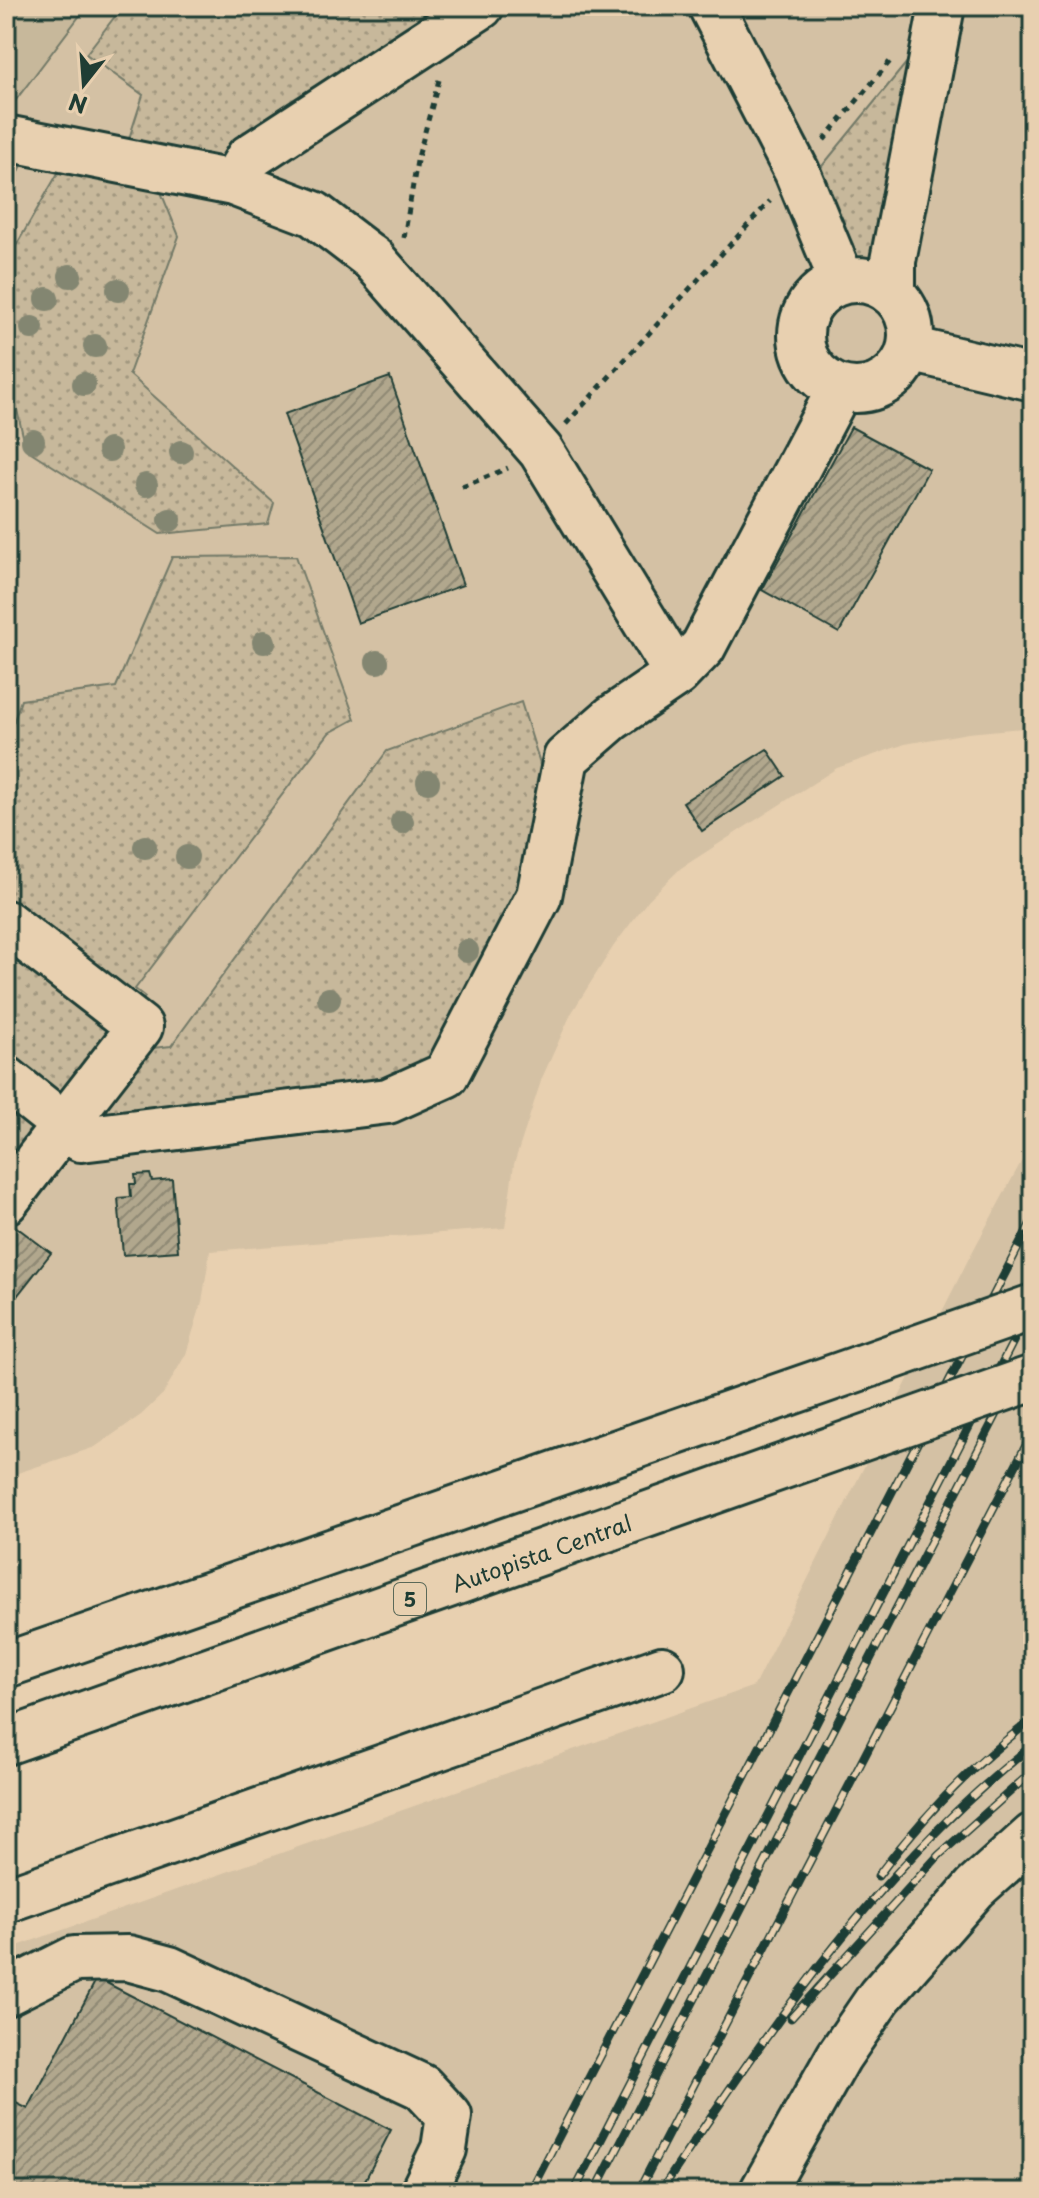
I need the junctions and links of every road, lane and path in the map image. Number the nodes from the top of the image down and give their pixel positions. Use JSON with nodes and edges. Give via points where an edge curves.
{"nodes":[{"id":1,"x":481,"y":6,"type":"edge"},
{"id":2,"x":711,"y":6,"type":"edge"},
{"id":3,"x":942,"y":6,"type":"edge"},
{"id":4,"x":897,"y":53,"type":"dead end"},
{"id":5,"x":440,"y":78,"type":"dead end"},
{"id":6,"x":6,"y":138,"type":"edge"},
{"id":7,"x":797,"y":172,"type":"junction"},
{"id":8,"x":233,"y":183,"type":"junction"},
{"id":9,"x":842,"y":281,"type":"junction"},
{"id":10,"x":397,"y":285,"type":"junction"},
{"id":11,"x":893,"y":293,"type":"junction"},
{"id":12,"x":910,"y":349,"type":"junction"},
{"id":13,"x":1033,"y":378,"type":"edge"},
{"id":14,"x":840,"y":388,"type":"junction"},
{"id":15,"x":541,"y":451,"type":"junction"},
{"id":16,"x":462,"y":487,"type":"dead end"},
{"id":17,"x":677,"y":674,"type":"junction"},
{"id":18,"x":6,"y":923,"type":"edge"},
{"id":19,"x":6,"y":1079,"type":"edge"},
{"id":20,"x":64,"y":1125,"type":"junction"},
{"id":21,"x":6,"y":1201,"type":"edge"},
{"id":22,"x":1033,"y":1307,"type":"edge"},
{"id":23,"x":1033,"y":1378,"type":"edge"},
{"id":24,"x":6,"y":1665,"type":"edge"},
{"id":25,"x":662,"y":1669,"type":"dead end"},
{"id":26,"x":6,"y":1742,"type":"edge"},
{"id":27,"x":1033,"y":1836,"type":"edge"},
{"id":28,"x":6,"y":1900,"type":"edge"},
{"id":29,"x":6,"y":1993,"type":"edge"},
{"id":30,"x":423,"y":2192,"type":"edge"},
{"id":31,"x":762,"y":2192,"type":"edge"}],
"edges":[{"from":1,"to":8,"type":"main road","via":[[248,158]]},
{"from":2,"to":7,"type":"main road"},
{"from":3,"to":11,"type":"main road","via":[[893,261]]},
{"from":4,"to":7,"type":"path"},
{"from":5,"to":10,"type":"path","via":[[417,161]]},
{"from":6,"to":8,"type":"main road"},
{"from":7,"to":9,"type":"main road"},
{"from":7,"to":15,"type":"path"},
{"from":8,"to":10,"type":"main road","via":[[314,214],[373,259]]},
{"from":9,"to":11,"type":"main road","via":[[876,283]]},
{"from":9,"to":14,"type":"main road","via":[[813,300],[801,340],[808,362]]},
{"from":10,"to":15,"type":"main road"},
{"from":11,"to":12,"type":"main road","via":[[905,307],[912,331]]},
{"from":12,"to":13,"type":"main road"},
{"from":12,"to":14,"type":"main road","via":[[890,378],[859,390]]},
{"from":14,"to":17,"type":"main road","via":[[703,647]]},
{"from":15,"to":16,"type":"path"},
{"from":15,"to":17,"type":"main road"},
{"from":17,"to":20,"type":"main road","via":[[612,718],[566,758],[539,896],[446,1075],[388,1101],[133,1135],[81,1139]]},
{"from":18,"to":20,"type":"main road","via":[[140,1027]]},
{"from":19,"to":20,"type":"main road"},
{"from":20,"to":21,"type":"main road"},
{"from":22,"to":24,"type":"main road","bridge":true},
{"from":23,"to":26,"type":"main road","name":"Autopista Central","number":"5","bridge":true},
{"from":25,"to":28,"type":"main road"},
{"from":27,"to":31,"type":"main road","via":[[975,1888],[880,1996],[839,2056]]},
{"from":29,"to":30,"type":"main road","via":[[74,1959],[128,1958],[169,1969],[422,2087],[449,2116],[444,2149]]}]}
